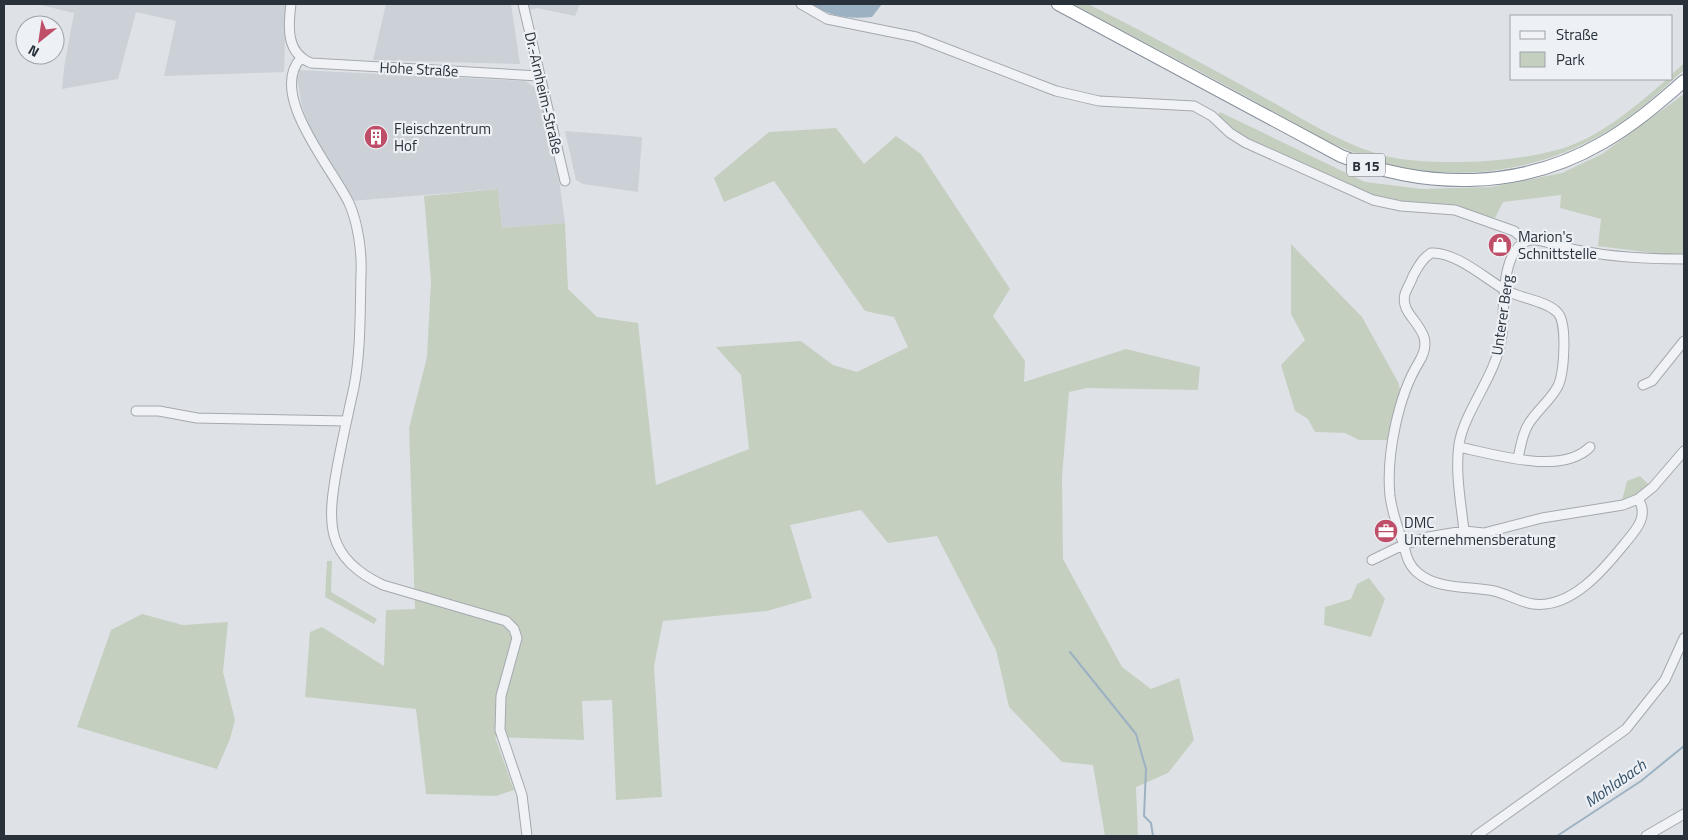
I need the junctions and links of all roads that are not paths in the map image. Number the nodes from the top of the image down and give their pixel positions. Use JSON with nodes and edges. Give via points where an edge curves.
{"nodes":[{"id":1,"x":291,"y":4,"type":"edge"},
{"id":2,"x":523,"y":4,"type":"edge"},
{"id":3,"x":801,"y":4,"type":"edge"},
{"id":4,"x":1058,"y":4,"type":"edge"},
{"id":5,"x":300,"y":58,"type":"junction"},
{"id":6,"x":539,"y":76,"type":"junction"},
{"id":7,"x":1684,"y":82,"type":"edge"},
{"id":8,"x":565,"y":181,"type":"dead end"},
{"id":9,"x":1526,"y":241,"type":"junction"},
{"id":10,"x":1684,"y":259,"type":"edge"},
{"id":11,"x":1505,"y":290,"type":"junction"},
{"id":12,"x":1684,"y":342,"type":"edge"},
{"id":13,"x":1644,"y":384,"type":"dead end"},
{"id":14,"x":136,"y":411,"type":"dead end"},
{"id":15,"x":346,"y":421,"type":"junction"},
{"id":16,"x":1459,"y":447,"type":"junction"},
{"id":17,"x":1590,"y":447,"type":"dead end"},
{"id":18,"x":1684,"y":451,"type":"edge"},
{"id":19,"x":1518,"y":458,"type":"junction"},
{"id":20,"x":1638,"y":499,"type":"junction"},
{"id":21,"x":1464,"y":531,"type":"junction"},
{"id":22,"x":1403,"y":544,"type":"junction"},
{"id":23,"x":1372,"y":560,"type":"dead end"},
{"id":24,"x":1684,"y":638,"type":"edge"},
{"id":25,"x":1684,"y":814,"type":"edge"},
{"id":26,"x":527,"y":836,"type":"edge"},
{"id":27,"x":1476,"y":836,"type":"edge"},
{"id":28,"x":1646,"y":836,"type":"edge"}],
"edges":[{"from":1,"to":5,"type":"street","via":[[290,42]]},
{"from":2,"to":6,"type":"street","name":"Dr.-Arnheim-Straße"},
{"from":3,"to":9,"type":"street","via":[[827,19],[916,37],[1078,97],[1147,106],[1194,106],[1212,116],[1246,144],[1373,200],[1421,209],[1455,210],[1514,231]]},
{"from":4,"to":7,"type":"highway","number":"B 15","via":[[1316,144],[1366,165],[1427,179],[1491,179],[1555,165],[1620,132]]},
{"from":5,"to":6,"type":"street","name":"Hohe Straße","via":[[311,63]]},
{"from":5,"to":15,"type":"street","via":[[290,76],[295,101],[312,146],[348,202],[355,219],[361,268],[354,385]]},
{"from":6,"to":8,"type":"street","name":"Dr.-Arnheim-Straße"},
{"from":9,"to":10,"type":"street","via":[[1538,240],[1600,253]]},
{"from":9,"to":11,"type":"street","name":"Unterer Berg","via":[[1514,250]]},
{"from":11,"to":16,"type":"street","name":"Unterer Berg","via":[[1502,338],[1496,360]]},
{"from":11,"to":19,"type":"street","via":[[1553,308],[1563,323],[1560,380],[1526,428]]},
{"from":11,"to":22,"type":"street","via":[[1439,252],[1424,258],[1405,294],[1407,310],[1420,326],[1425,341],[1424,352],[1402,401],[1389,475],[1392,507]]},
{"from":12,"to":13,"type":"street","via":[[1652,382]]},
{"from":14,"to":15,"type":"street","via":[[159,411],[197,418]]},
{"from":15,"to":26,"type":"street","via":[[330,508],[333,535],[342,553],[367,577],[383,585],[506,621],[514,629],[517,638],[501,696],[500,730],[522,795]]},
{"from":16,"to":19,"type":"street"},
{"from":16,"to":21,"type":"street","name":"Unterer Berg","via":[[1457,463]]},
{"from":17,"to":19,"type":"street","via":[[1566,459],[1538,462]]},
{"from":18,"to":20,"type":"street","via":[[1653,487]]},
{"from":20,"to":21,"type":"street","via":[[1623,505],[1542,518],[1495,531]]},
{"from":20,"to":22,"type":"street","via":[[1642,505],[1642,520],[1622,547],[1589,584],[1554,603],[1524,603],[1497,592],[1435,583],[1418,573],[1407,560]]},
{"from":21,"to":22,"type":"street"},
{"from":22,"to":23,"type":"street"},
{"from":24,"to":27,"type":"street","via":[[1665,680],[1626,729]]},
{"from":25,"to":28,"type":"street"}]}
